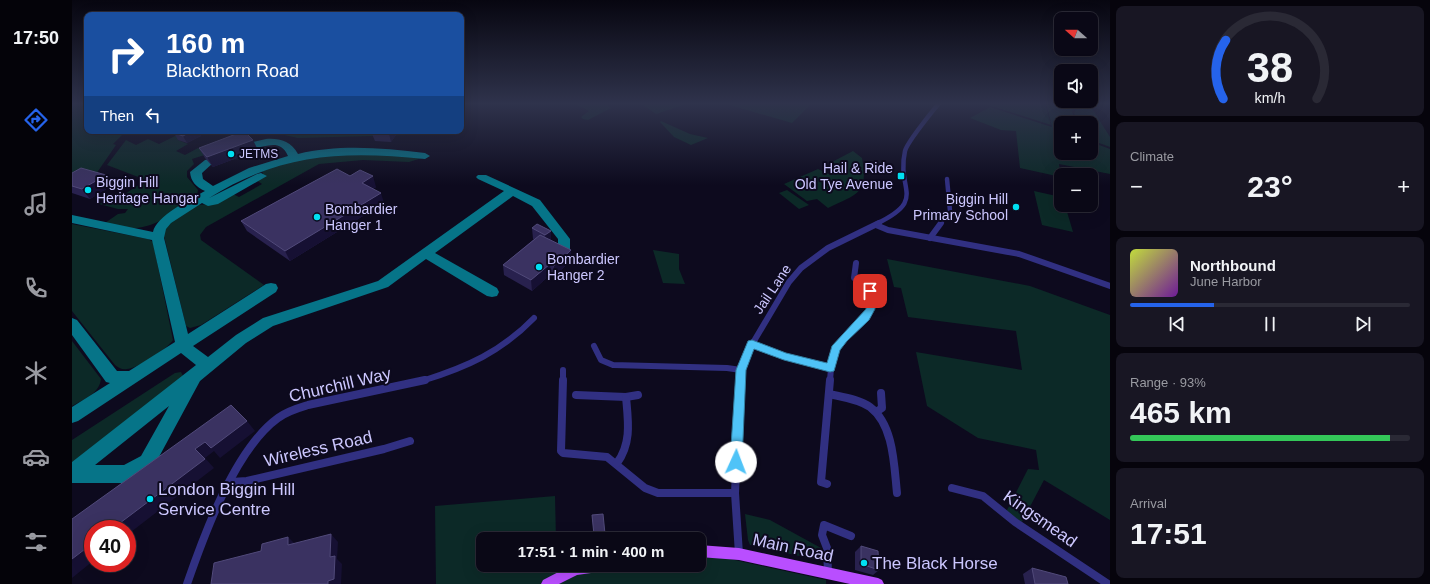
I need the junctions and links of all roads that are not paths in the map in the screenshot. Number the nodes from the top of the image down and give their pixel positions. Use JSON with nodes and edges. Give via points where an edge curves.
{"nodes":[{"id":1,"x":919,"y":130,"type":"edge"},
{"id":2,"x":947,"y":179,"type":"dead end"},
{"id":3,"x":876,"y":225,"type":"junction"},
{"id":4,"x":930,"y":238,"type":"junction"},
{"id":5,"x":856,"y":263,"type":"dead end"},
{"id":6,"x":1110,"y":286,"type":"edge"},
{"id":7,"x":534,"y":318,"type":"dead end"},
{"id":8,"x":752,"y":344,"type":"junction"},
{"id":9,"x":594,"y":346,"type":"dead end"},
{"id":10,"x":830,"y":368,"type":"junction"},
{"id":11,"x":563,"y":370,"type":"dead end"},
{"id":12,"x":741,"y":370,"type":"junction"},
{"id":13,"x":882,"y":393,"type":"dead end"},
{"id":14,"x":829,"y":394,"type":"junction"},
{"id":15,"x":576,"y":395,"type":"dead end"},
{"id":16,"x":638,"y":395,"type":"dead end"},
{"id":17,"x":626,"y":397,"type":"junction"},
{"id":18,"x":876,"y":412,"type":"junction"},
{"id":19,"x":410,"y":441,"type":"dead end"},
{"id":20,"x":617,"y":463,"type":"junction"},
{"id":21,"x":231,"y":482,"type":"junction"},
{"id":22,"x":827,"y":484,"type":"dead end"},
{"id":23,"x":952,"y":488,"type":"dead end"},
{"id":24,"x":735,"y":493,"type":"junction"},
{"id":25,"x":897,"y":493,"type":"dead end"},
{"id":26,"x":851,"y":536,"type":"dead end"},
{"id":27,"x":706,"y":552,"type":"edge"},
{"id":28,"x":739,"y":554,"type":"junction"},
{"id":29,"x":572,"y":572,"type":"edge"},
{"id":30,"x":828,"y":572,"type":"junction"},
{"id":31,"x":864,"y":582,"type":"edge"},
{"id":32,"x":187,"y":584,"type":"edge"},
{"id":33,"x":546,"y":584,"type":"edge"},
{"id":34,"x":878,"y":584,"type":"edge"},
{"id":35,"x":1108,"y":584,"type":"edge"}],
"edges":[{"from":1,"to":3,"type":"street","name":"Jail Lane","via":[[905,149],[907,196],[904,207]]},
{"from":2,"to":4,"type":"street","via":[[950,210]]},
{"from":3,"to":4,"type":"street","via":[[888,230]]},
{"from":3,"to":8,"type":"street","name":"Jail Lane","via":[[828,248],[801,268],[789,282]]},
{"from":4,"to":6,"type":"street","via":[[1034,258]]},
{"from":5,"to":10,"type":"street","via":[[854,278],[869,289],[870,309],[866,318],[843,338],[836,348]]},
{"from":7,"to":21,"type":"street","name":"Churchill Way","via":[[526,328],[503,346],[460,368],[424,381],[285,413],[268,425],[256,439],[242,459]]},
{"from":8,"to":10,"type":"street","via":[[784,356]]},
{"from":8,"to":12,"type":"street","name":"Jail Lane"},
{"from":9,"to":12,"type":"street","via":[[600,360],[613,365]]},
{"from":10,"to":14,"type":"street"},
{"from":11,"to":20,"type":"street","via":[[561,451],[605,456]]},
{"from":12,"to":24,"type":"street","name":"Jail Lane"},
{"from":13,"to":18,"type":"street","via":[[882,408]]},
{"from":14,"to":18,"type":"street","via":[[861,403]]},
{"from":14,"to":22,"type":"street","via":[[821,482]]},
{"from":15,"to":17,"type":"street"},
{"from":16,"to":17,"type":"street"},
{"from":17,"to":20,"type":"street","via":[[628,442],[624,454]]},
{"from":18,"to":25,"type":"street","via":[[883,422],[889,444]]},
{"from":19,"to":21,"type":"street","name":"Wireless Road","via":[[247,481]]},
{"from":20,"to":24,"type":"street","via":[[646,488],[658,492]]},
{"from":21,"to":32,"type":"street","name":"Churchill Way","via":[[197,555]]},
{"from":23,"to":35,"type":"street","name":"Kingsmead","via":[[983,496],[1015,522]]},
{"from":24,"to":28,"type":"street","name":"Jail Lane"},
{"from":26,"to":30,"type":"street","via":[[824,525],[822,535],[827,548]]},
{"from":27,"to":28,"type":"main road","name":"Main Road"},
{"from":28,"to":30,"type":"main road","name":"Main Road"},
{"from":29,"to":33,"type":"main road"},
{"from":30,"to":31,"type":"main road","name":"Main Road"},
{"from":31,"to":34,"type":"main road","name":"Main Road"}]}
